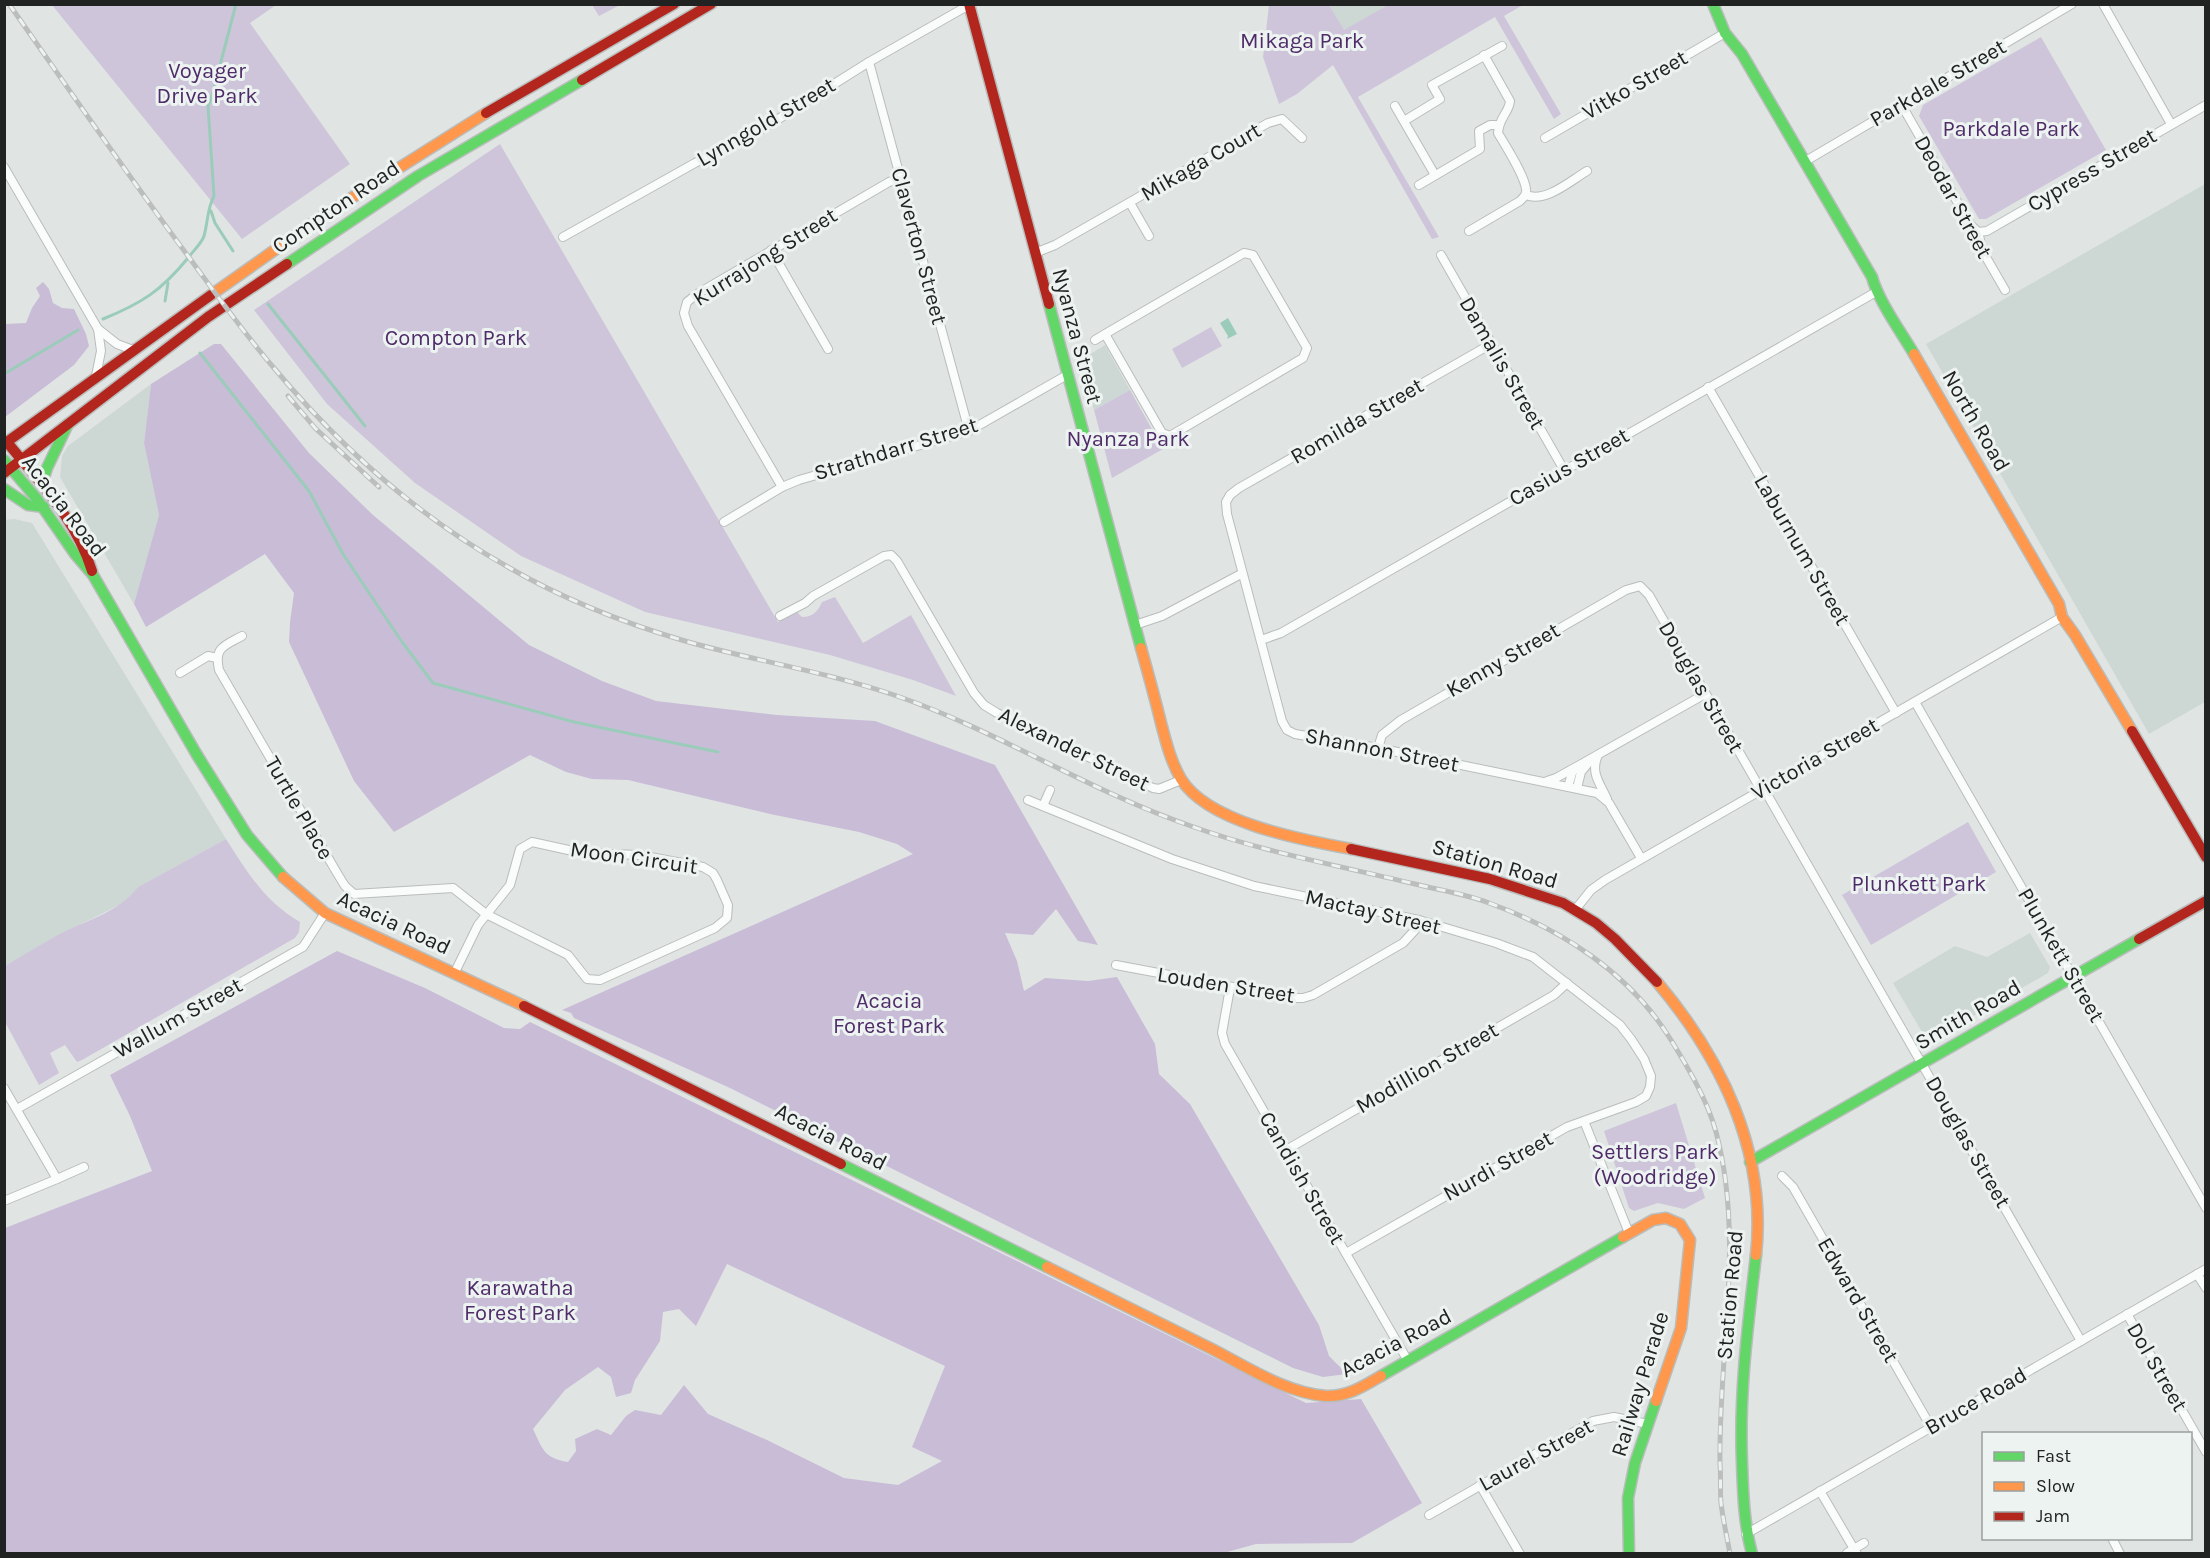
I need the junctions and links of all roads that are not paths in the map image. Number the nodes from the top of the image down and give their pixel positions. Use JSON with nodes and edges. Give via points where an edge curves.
{"nodes":[{"id":1,"x":674,"y":4,"type":"edge"},
{"id":2,"x":711,"y":4,"type":"edge"},
{"id":3,"x":1713,"y":4,"type":"edge"},
{"id":4,"x":2072,"y":4,"type":"edge"},
{"id":5,"x":2103,"y":4,"type":"edge"},
{"id":6,"x":969,"y":5,"type":"edge"},
{"id":7,"x":1725,"y":33,"type":"junction"},
{"id":8,"x":1502,"y":46,"type":"dead end"},
{"id":9,"x":1484,"y":55,"type":"junction"},
{"id":10,"x":869,"y":62,"type":"junction"},
{"id":11,"x":1900,"y":104,"type":"junction"},
{"id":12,"x":2205,"y":105,"type":"edge"},
{"id":13,"x":1395,"y":106,"type":"dead end"},
{"id":14,"x":1404,"y":121,"type":"junction"},
{"id":15,"x":2171,"y":124,"type":"junction"},
{"id":16,"x":1498,"y":125,"type":"junction"},
{"id":17,"x":1302,"y":138,"type":"dead end"},
{"id":18,"x":1545,"y":138,"type":"dead end"},
{"id":19,"x":1804,"y":162,"type":"junction"},
{"id":20,"x":4,"y":167,"type":"edge"},
{"id":21,"x":1587,"y":171,"type":"dead end"},
{"id":22,"x":1435,"y":175,"type":"junction"},
{"id":23,"x":900,"y":178,"type":"junction"},
{"id":24,"x":1419,"y":185,"type":"dead end"},
{"id":25,"x":354,"y":195,"type":"junction"},
{"id":26,"x":389,"y":195,"type":"junction"},
{"id":27,"x":1526,"y":195,"type":"junction"},
{"id":28,"x":1130,"y":203,"type":"junction"},
{"id":29,"x":1469,"y":231,"type":"dead end"},
{"id":30,"x":1978,"y":232,"type":"junction"},
{"id":31,"x":1149,"y":236,"type":"dead end"},
{"id":32,"x":563,"y":237,"type":"dead end"},
{"id":33,"x":771,"y":250,"type":"junction"},
{"id":34,"x":1035,"y":254,"type":"junction"},
{"id":35,"x":1441,"y":255,"type":"dead end"},
{"id":36,"x":2005,"y":290,"type":"dead end"},
{"id":37,"x":1876,"y":292,"type":"junction"},
{"id":38,"x":98,"y":329,"type":"junction"},
{"id":39,"x":1105,"y":334,"type":"junction"},
{"id":40,"x":1095,"y":340,"type":"dead end"},
{"id":41,"x":1491,"y":344,"type":"junction"},
{"id":42,"x":828,"y":349,"type":"dead end"},
{"id":43,"x":133,"y":350,"type":"junction"},
{"id":44,"x":1068,"y":375,"type":"junction"},
{"id":45,"x":96,"y":376,"type":"junction"},
{"id":46,"x":1708,"y":387,"type":"junction"},
{"id":47,"x":69,"y":423,"type":"junction"},
{"id":48,"x":969,"y":431,"type":"junction"},
{"id":49,"x":6,"y":443,"type":"edge"},
{"id":50,"x":21,"y":460,"type":"junction"},
{"id":51,"x":7,"y":467,"type":"edge"},
{"id":52,"x":1564,"y":470,"type":"junction"},
{"id":53,"x":42,"y":484,"type":"junction"},
{"id":54,"x":782,"y":487,"type":"junction"},
{"id":55,"x":4,"y":489,"type":"edge"},
{"id":56,"x":1226,"y":502,"type":"joint"},
{"id":57,"x":44,"y":507,"type":"junction"},
{"id":58,"x":724,"y":522,"type":"dead end"},
{"id":59,"x":1241,"y":574,"type":"junction"},
{"id":60,"x":93,"y":575,"type":"junction"},
{"id":61,"x":1640,"y":586,"type":"joint"},
{"id":62,"x":780,"y":615,"type":"dead end"},
{"id":63,"x":2062,"y":617,"type":"junction"},
{"id":64,"x":1135,"y":625,"type":"junction"},
{"id":65,"x":242,"y":636,"type":"dead end"},
{"id":66,"x":1261,"y":640,"type":"junction"},
{"id":67,"x":216,"y":657,"type":"junction"},
{"id":68,"x":180,"y":673,"type":"dead end"},
{"id":69,"x":1705,"y":694,"type":"junction"},
{"id":70,"x":1915,"y":702,"type":"junction"},
{"id":71,"x":1896,"y":713,"type":"junction"},
{"id":72,"x":1378,"y":748,"type":"junction"},
{"id":73,"x":1596,"y":756,"type":"junction"},
{"id":74,"x":1577,"y":766,"type":"junction"},
{"id":75,"x":1181,"y":780,"type":"junction"},
{"id":76,"x":1542,"y":781,"type":"junction"},
{"id":77,"x":1568,"y":787,"type":"junction"},
{"id":78,"x":1577,"y":788,"type":"junction"},
{"id":79,"x":1050,"y":790,"type":"dead end"},
{"id":80,"x":1762,"y":790,"type":"junction"},
{"id":81,"x":1028,"y":800,"type":"dead end"},
{"id":82,"x":1609,"y":803,"type":"junction"},
{"id":83,"x":1043,"y":806,"type":"junction"},
{"id":84,"x":2205,"y":857,"type":"edge"},
{"id":85,"x":1641,"y":858,"type":"junction"},
{"id":86,"x":2205,"y":901,"type":"edge"},
{"id":87,"x":1575,"y":910,"type":"junction"},
{"id":88,"x":326,"y":913,"type":"junction"},
{"id":89,"x":486,"y":914,"type":"junction"},
{"id":90,"x":1419,"y":920,"type":"junction"},
{"id":91,"x":1116,"y":966,"type":"dead end"},
{"id":92,"x":454,"y":974,"type":"junction"},
{"id":93,"x":2074,"y":977,"type":"junction"},
{"id":94,"x":1567,"y":983,"type":"junction"},
{"id":95,"x":1230,"y":988,"type":"junction"},
{"id":96,"x":1923,"y":1064,"type":"junction"},
{"id":97,"x":1650,"y":1087,"type":"joint"},
{"id":98,"x":4,"y":1088,"type":"edge"},
{"id":99,"x":17,"y":1109,"type":"junction"},
{"id":100,"x":1584,"y":1121,"type":"junction"},
{"id":101,"x":1286,"y":1150,"type":"junction"},
{"id":102,"x":1750,"y":1162,"type":"junction"},
{"id":103,"x":84,"y":1167,"type":"dead end"},
{"id":104,"x":1782,"y":1176,"type":"dead end"},
{"id":105,"x":57,"y":1179,"type":"junction"},
{"id":106,"x":4,"y":1201,"type":"edge"},
{"id":107,"x":2205,"y":1208,"type":"edge"},
{"id":108,"x":1684,"y":1227,"type":"joint"},
{"id":109,"x":1629,"y":1233,"type":"junction"},
{"id":110,"x":1346,"y":1253,"type":"junction"},
{"id":111,"x":2205,"y":1269,"type":"edge"},
{"id":112,"x":2197,"y":1274,"type":"junction"},
{"id":113,"x":2205,"y":1288,"type":"edge"},
{"id":114,"x":2127,"y":1314,"type":"junction"},
{"id":115,"x":2081,"y":1341,"type":"junction"},
{"id":116,"x":1408,"y":1361,"type":"junction"},
{"id":117,"x":1648,"y":1424,"type":"junction"},
{"id":118,"x":1931,"y":1427,"type":"junction"},
{"id":119,"x":2205,"y":1452,"type":"edge"},
{"id":120,"x":1480,"y":1485,"type":"junction"},
{"id":121,"x":1820,"y":1491,"type":"junction"},
{"id":122,"x":1429,"y":1515,"type":"dead end"},
{"id":123,"x":1746,"y":1534,"type":"junction"},
{"id":124,"x":2113,"y":1540,"type":"edge"},
{"id":125,"x":1864,"y":1543,"type":"dead end"},
{"id":126,"x":1852,"y":1552,"type":"edge"},
{"id":127,"x":1520,"y":1554,"type":"edge"},
{"id":128,"x":1629,"y":1554,"type":"edge"},
{"id":129,"x":1752,"y":1554,"type":"edge"},
{"id":130,"x":2120,"y":1554,"type":"edge"}],
"edges":[{"from":1,"to":25,"type":"street","name":"Compton Road"},
{"from":2,"to":26,"type":"street","name":"Compton Road"},
{"from":3,"to":7,"type":"street","name":"North Road"},
{"from":4,"to":11,"type":"street","name":"Parkdale Street"},
{"from":5,"to":15,"type":"street"},
{"from":6,"to":10,"type":"street","name":"Lynngold Street"},
{"from":6,"to":34,"type":"street","name":"Nyanza Street"},
{"from":7,"to":18,"type":"street","name":"Vitko Street"},
{"from":7,"to":19,"type":"street","name":"North Road","via":[[1742,54]]},
{"from":8,"to":9,"type":"street"},
{"from":9,"to":14,"type":"street","via":[[1432,85],[1440,99]]},
{"from":9,"to":16,"type":"street","via":[[1510,101],[1510,108]]},
{"from":10,"to":23,"type":"street","name":"Claverton Street"},
{"from":10,"to":32,"type":"street","name":"Lynngold Street","via":[[764,128]]},
{"from":11,"to":19,"type":"street","name":"Parkdale Street"},
{"from":11,"to":30,"type":"street","name":"Deodar Street"},
{"from":12,"to":15,"type":"street","name":"Cypress Street"},
{"from":13,"to":14,"type":"street"},
{"from":14,"to":22,"type":"street"},
{"from":15,"to":30,"type":"street","name":"Cypress Street","via":[[1987,231]]},
{"from":16,"to":22,"type":"street","via":[[1479,131],[1480,149]]},
{"from":16,"to":27,"type":"street"},
{"from":17,"to":28,"type":"street","name":"Mikaga Court","via":[[1282,119],[1268,123]]},
{"from":19,"to":37,"type":"street","name":"North Road","via":[[1872,277]]},
{"from":20,"to":38,"type":"street"},
{"from":21,"to":27,"type":"street","via":[[1542,197]]},
{"from":22,"to":24,"type":"street"},
{"from":23,"to":33,"type":"street","name":"Kurrajong Street"},
{"from":23,"to":48,"type":"street","name":"Claverton Street"},
{"from":25,"to":26,"type":"street","via":[[362,202],[375,195]]},
{"from":25,"to":43,"type":"street","name":"Compton Road"},
{"from":26,"to":47,"type":"street","name":"Compton Road","via":[[217,310]]},
{"from":27,"to":29,"type":"street"},
{"from":28,"to":31,"type":"street","name":"Mikaga Court"},
{"from":28,"to":34,"type":"street","name":"Mikaga Court"},
{"from":30,"to":36,"type":"street","name":"Deodar Street","via":[[1983,252]]},
{"from":33,"to":42,"type":"street"},
{"from":33,"to":54,"type":"street","name":"Kurrajong Street","via":[[697,294],[687,302],[684,313]]},
{"from":34,"to":44,"type":"street","name":"Nyanza Street"},
{"from":35,"to":41,"type":"street","name":"Damalis Street"},
{"from":37,"to":46,"type":"street","name":"Casius Street"},
{"from":37,"to":63,"type":"street","name":"North Road","via":[[2059,604]]},
{"from":38,"to":43,"type":"street","via":[[117,344]]},
{"from":38,"to":45,"type":"street","via":[[101,351]]},
{"from":39,"to":39,"type":"street","via":[[1249,253],[1307,348],[1303,358],[1170,436],[1162,433]]},
{"from":39,"to":40,"type":"street"},
{"from":41,"to":52,"type":"street","name":"Damalis Street"},
{"from":41,"to":56,"type":"street","name":"Romilda Street","via":[[1239,488]]},
{"from":43,"to":45,"type":"street","name":"Compton Road"},
{"from":44,"to":48,"type":"street","name":"Strathdarr Street"},
{"from":44,"to":64,"type":"street","name":"Nyanza Street"},
{"from":45,"to":49,"type":"street","name":"Compton Road"},
{"from":46,"to":52,"type":"street","name":"Casius Street"},
{"from":46,"to":71,"type":"street","name":"Laburnum Street"},
{"from":47,"to":50,"type":"street","name":"Compton Road"},
{"from":47,"to":53,"type":"street","via":[[45,469]]},
{"from":48,"to":54,"type":"street","name":"Strathdarr Street"},
{"from":49,"to":50,"type":"street","name":"Acacia Road"},
{"from":50,"to":51,"type":"street","name":"Compton Road"},
{"from":50,"to":53,"type":"street","name":"Acacia Road"},
{"from":51,"to":57,"type":"street","name":"Acacia Road"},
{"from":52,"to":66,"type":"street","name":"Casius Street","via":[[1281,633]]},
{"from":53,"to":60,"type":"street","name":"Acacia Road","via":[[86,548]]},
{"from":54,"to":58,"type":"street","name":"Strathdarr Street"},
{"from":55,"to":57,"type":"street","via":[[28,505]]},
{"from":56,"to":59,"type":"street","name":"Shannon Street"},
{"from":57,"to":60,"type":"street","name":"Acacia Road"},
{"from":59,"to":64,"type":"street","via":[[1162,616]]},
{"from":59,"to":66,"type":"street","name":"Shannon Street"},
{"from":60,"to":88,"type":"street","name":"Acacia Road","via":[[247,835],[283,878]]},
{"from":61,"to":69,"type":"street","name":"Douglas Street"},
{"from":61,"to":72,"type":"street","name":"Kenny Street","via":[[1626,590],[1401,720],[1382,735]]},
{"from":62,"to":75,"type":"street","name":"Alexander Street","via":[[891,555],[984,705],[1153,788]]},
{"from":63,"to":70,"type":"street","name":"Victoria Street"},
{"from":63,"to":84,"type":"street","name":"North Road"},
{"from":64,"to":75,"type":"street","name":"Nyanza Street","via":[[1173,766]]},
{"from":65,"to":67,"type":"street","via":[[221,648]]},
{"from":66,"to":72,"type":"street","name":"Shannon Street","via":[[1287,730]]},
{"from":67,"to":68,"type":"street","via":[[207,656]]},
{"from":67,"to":89,"type":"street","name":"Turtle Place","via":[[219,670],[349,891],[361,895],[453,888]]},
{"from":69,"to":73,"type":"street"},
{"from":69,"to":80,"type":"street","name":"Douglas Street"},
{"from":70,"to":71,"type":"street","name":"Victoria Street"},
{"from":70,"to":93,"type":"street","name":"Plunkett Street"},
{"from":71,"to":80,"type":"street","name":"Victoria Street"},
{"from":72,"to":76,"type":"street","name":"Shannon Street"},
{"from":73,"to":74,"type":"street"},
{"from":73,"to":78,"type":"street","via":[[1582,770]]},
{"from":73,"to":82,"type":"street","via":[[1595,775]]},
{"from":74,"to":76,"type":"street"},
{"from":74,"to":77,"type":"street"},
{"from":75,"to":87,"type":"street","name":"Station Road","via":[[1200,801],[1241,820],[1323,843],[1458,869],[1553,899]]},
{"from":76,"to":77,"type":"street","name":"Shannon Street"},
{"from":77,"to":78,"type":"street","name":"Shannon Street"},
{"from":78,"to":82,"type":"street","name":"Shannon Street","via":[[1599,794]]},
{"from":79,"to":83,"type":"street"},
{"from":80,"to":85,"type":"street","name":"Victoria Street"},
{"from":80,"to":96,"type":"street","name":"Douglas Street"},
{"from":81,"to":83,"type":"street","name":"Mactay Street"},
{"from":82,"to":85,"type":"street"},
{"from":83,"to":90,"type":"street","name":"Mactay Street","via":[[1254,886]]},
{"from":85,"to":87,"type":"street","name":"Victoria Street","via":[[1591,890]]},
{"from":86,"to":93,"type":"street","name":"Smith Road"},
{"from":87,"to":102,"type":"street","name":"Station Road","via":[[1615,941],[1657,982],[1698,1036],[1730,1095]]},
{"from":88,"to":92,"type":"street","name":"Acacia Road"},
{"from":88,"to":99,"type":"street","name":"Wallum Street","via":[[303,947]]},
{"from":89,"to":89,"type":"street","name":"Moon Circuit","via":[[568,955],[583,976],[600,980],[715,928],[729,912],[713,873],[703,867],[640,855],[582,853],[532,842],[520,849],[510,885]]},
{"from":89,"to":92,"type":"street","name":"Moon Circuit"},
{"from":90,"to":94,"type":"street","name":"Mactay Street","via":[[1518,950],[1546,965]]},
{"from":90,"to":95,"type":"street","name":"Louden Street","via":[[1403,943],[1313,995],[1292,998]]},
{"from":91,"to":95,"type":"street","name":"Louden Street"},
{"from":92,"to":116,"type":"street","name":"Acacia Road","via":[[567,1026],[1301,1391],[1339,1395]]},
{"from":93,"to":96,"type":"street","name":"Smith Road"},
{"from":93,"to":107,"type":"street","name":"Plunkett Street"},
{"from":94,"to":97,"type":"street","name":"Mactay Street","via":[[1620,1025],[1644,1059],[1651,1076]]},
{"from":94,"to":101,"type":"street","name":"Modillion Street","via":[[1554,995]]},
{"from":95,"to":101,"type":"street","name":"Candish Street","via":[[1222,1033],[1225,1044]]},
{"from":96,"to":102,"type":"street","name":"Smith Road"},
{"from":96,"to":115,"type":"street","name":"Douglas Street"},
{"from":97,"to":100,"type":"street","name":"Nurdi Street","via":[[1646,1096],[1636,1102]]},
{"from":98,"to":99,"type":"street"},
{"from":99,"to":105,"type":"street"},
{"from":100,"to":109,"type":"street"},
{"from":100,"to":110,"type":"street","name":"Nurdi Street","via":[[1510,1158]]},
{"from":101,"to":110,"type":"street","name":"Candish Street"},
{"from":102,"to":123,"type":"street","name":"Station Road","via":[[1757,1247],[1740,1423]]},
{"from":103,"to":105,"type":"street"},
{"from":104,"to":118,"type":"street","name":"Edward Street","via":[[1793,1187]]},
{"from":105,"to":106,"type":"street"},
{"from":108,"to":109,"type":"street","name":"Acacia Road","via":[[1665,1217]]},
{"from":108,"to":117,"type":"street","name":"Railway Parade","via":[[1690,1240],[1681,1328]]},
{"from":109,"to":116,"type":"street","name":"Acacia Road"},
{"from":110,"to":116,"type":"street","name":"Candish Street"},
{"from":111,"to":112,"type":"street","name":"Bruce Road"},
{"from":112,"to":113,"type":"street"},
{"from":112,"to":114,"type":"street","name":"Bruce Road"},
{"from":114,"to":115,"type":"street","name":"Bruce Road"},
{"from":114,"to":119,"type":"street","name":"Dol Street"},
{"from":115,"to":118,"type":"street","name":"Bruce Road"},
{"from":117,"to":120,"type":"street","name":"Laurel Street","via":[[1614,1417],[1593,1421]]},
{"from":117,"to":128,"type":"street","name":"Railway Parade","via":[[1628,1498]]},
{"from":118,"to":121,"type":"street","name":"Bruce Road"},
{"from":120,"to":122,"type":"street","name":"Laurel Street"},
{"from":120,"to":127,"type":"street"},
{"from":121,"to":123,"type":"street","name":"Bruce Road"},
{"from":121,"to":126,"type":"street"},
{"from":123,"to":129,"type":"street","name":"Station Road"},
{"from":124,"to":130,"type":"street"},
{"from":125,"to":126,"type":"street"}]}
